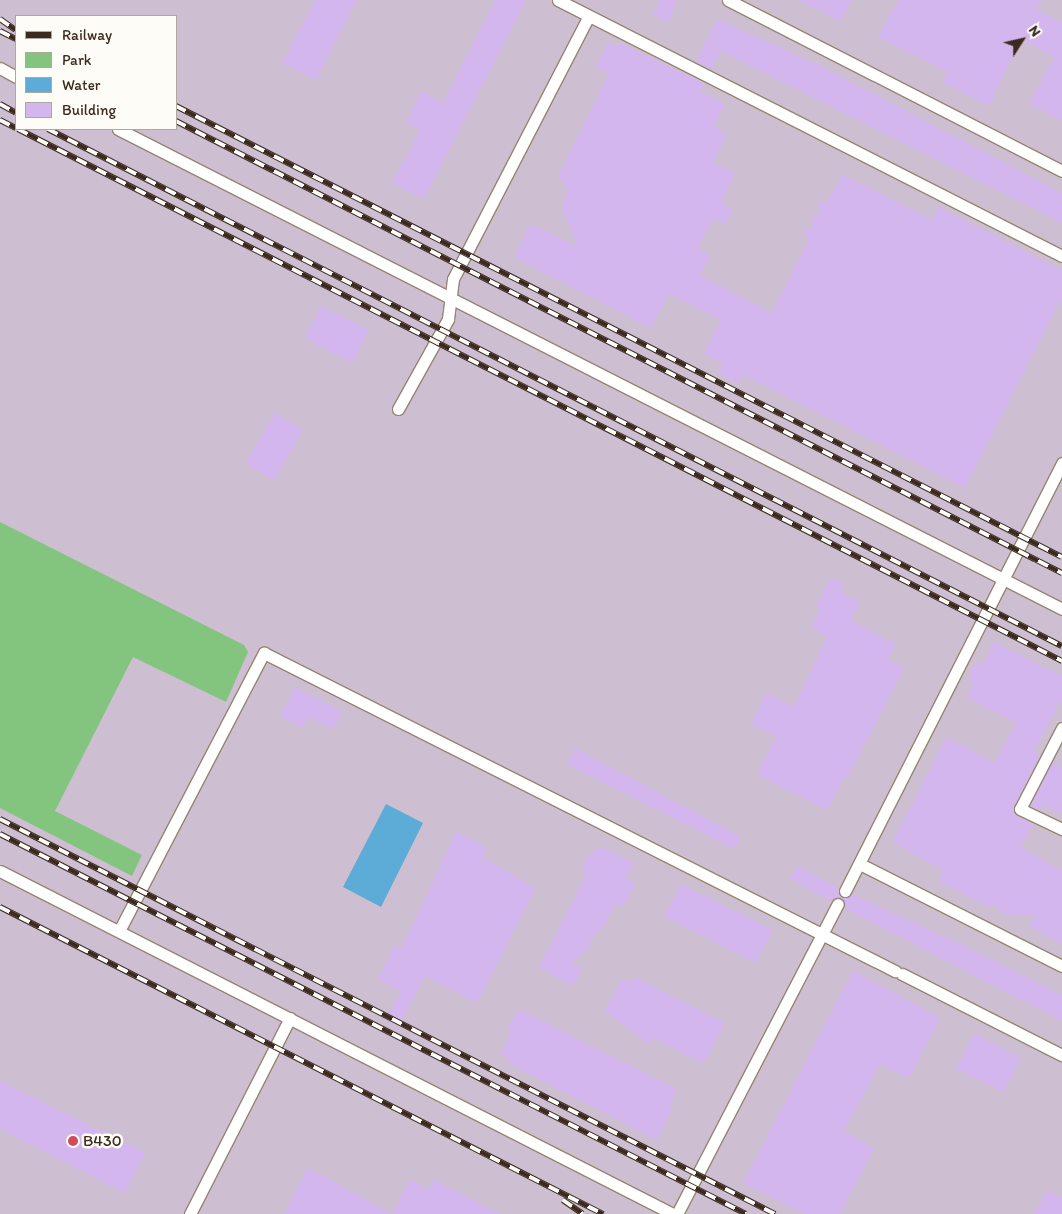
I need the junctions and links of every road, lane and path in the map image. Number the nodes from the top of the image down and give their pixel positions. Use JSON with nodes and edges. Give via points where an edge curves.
{"nodes":[{"id":1,"x":558,"y":0,"type":"edge"},
{"id":2,"x":728,"y":0,"type":"edge"},
{"id":3,"x":589,"y":16,"type":"junction"},
{"id":4,"x":0,"y":68,"type":"edge"},
{"id":5,"x":15,"y":76,"type":"edge"},
{"id":6,"x":120,"y":130,"type":"edge"},
{"id":7,"x":1062,"y":171,"type":"edge"},
{"id":8,"x":1062,"y":256,"type":"edge"},
{"id":9,"x":451,"y":299,"type":"junction"},
{"id":10,"x":398,"y":409,"type":"dead end"},
{"id":11,"x":1062,"y":463,"type":"edge"},
{"id":12,"x":1004,"y":579,"type":"junction"},
{"id":13,"x":1062,"y":609,"type":"edge"},
{"id":14,"x":1062,"y":728,"type":"edge"},
{"id":15,"x":1062,"y":829,"type":"edge"},
{"id":16,"x":860,"y":864,"type":"junction"},
{"id":17,"x":0,"y":870,"type":"edge"},
{"id":18,"x":845,"y":891,"type":"dead end"},
{"id":19,"x":838,"y":904,"type":"dead end"},
{"id":20,"x":119,"y":931,"type":"junction"},
{"id":21,"x":822,"y":934,"type":"junction"},
{"id":22,"x":1062,"y":966,"type":"edge"},
{"id":23,"x":290,"y":1018,"type":"junction"},
{"id":24,"x":1062,"y":1055,"type":"edge"},
{"id":25,"x":190,"y":1214,"type":"edge"},
{"id":26,"x":672,"y":1214,"type":"edge"},
{"id":27,"x":677,"y":1214,"type":"edge"}],
"edges":[{"from":1,"to":3,"type":"lane"},
{"from":2,"to":7,"type":"lane"},
{"from":3,"to":8,"type":"lane"},
{"from":3,"to":9,"type":"lane","via":[[453,279]]},
{"from":4,"to":5,"type":"lane"},
{"from":6,"to":9,"type":"lane"},
{"from":9,"to":10,"type":"lane","via":[[448,319]]},
{"from":9,"to":12,"type":"lane"},
{"from":11,"to":12,"type":"lane"},
{"from":12,"to":13,"type":"lane"},
{"from":12,"to":16,"type":"lane"},
{"from":14,"to":15,"type":"lane","via":[[1020,809]]},
{"from":16,"to":18,"type":"lane"},
{"from":16,"to":22,"type":"lane"},
{"from":17,"to":20,"type":"lane"},
{"from":19,"to":21,"type":"lane"},
{"from":20,"to":21,"type":"lane","via":[[264,652]]},
{"from":20,"to":23,"type":"lane"},
{"from":21,"to":24,"type":"lane"},
{"from":21,"to":27,"type":"lane"},
{"from":23,"to":25,"type":"lane"},
{"from":23,"to":26,"type":"lane"}]}
